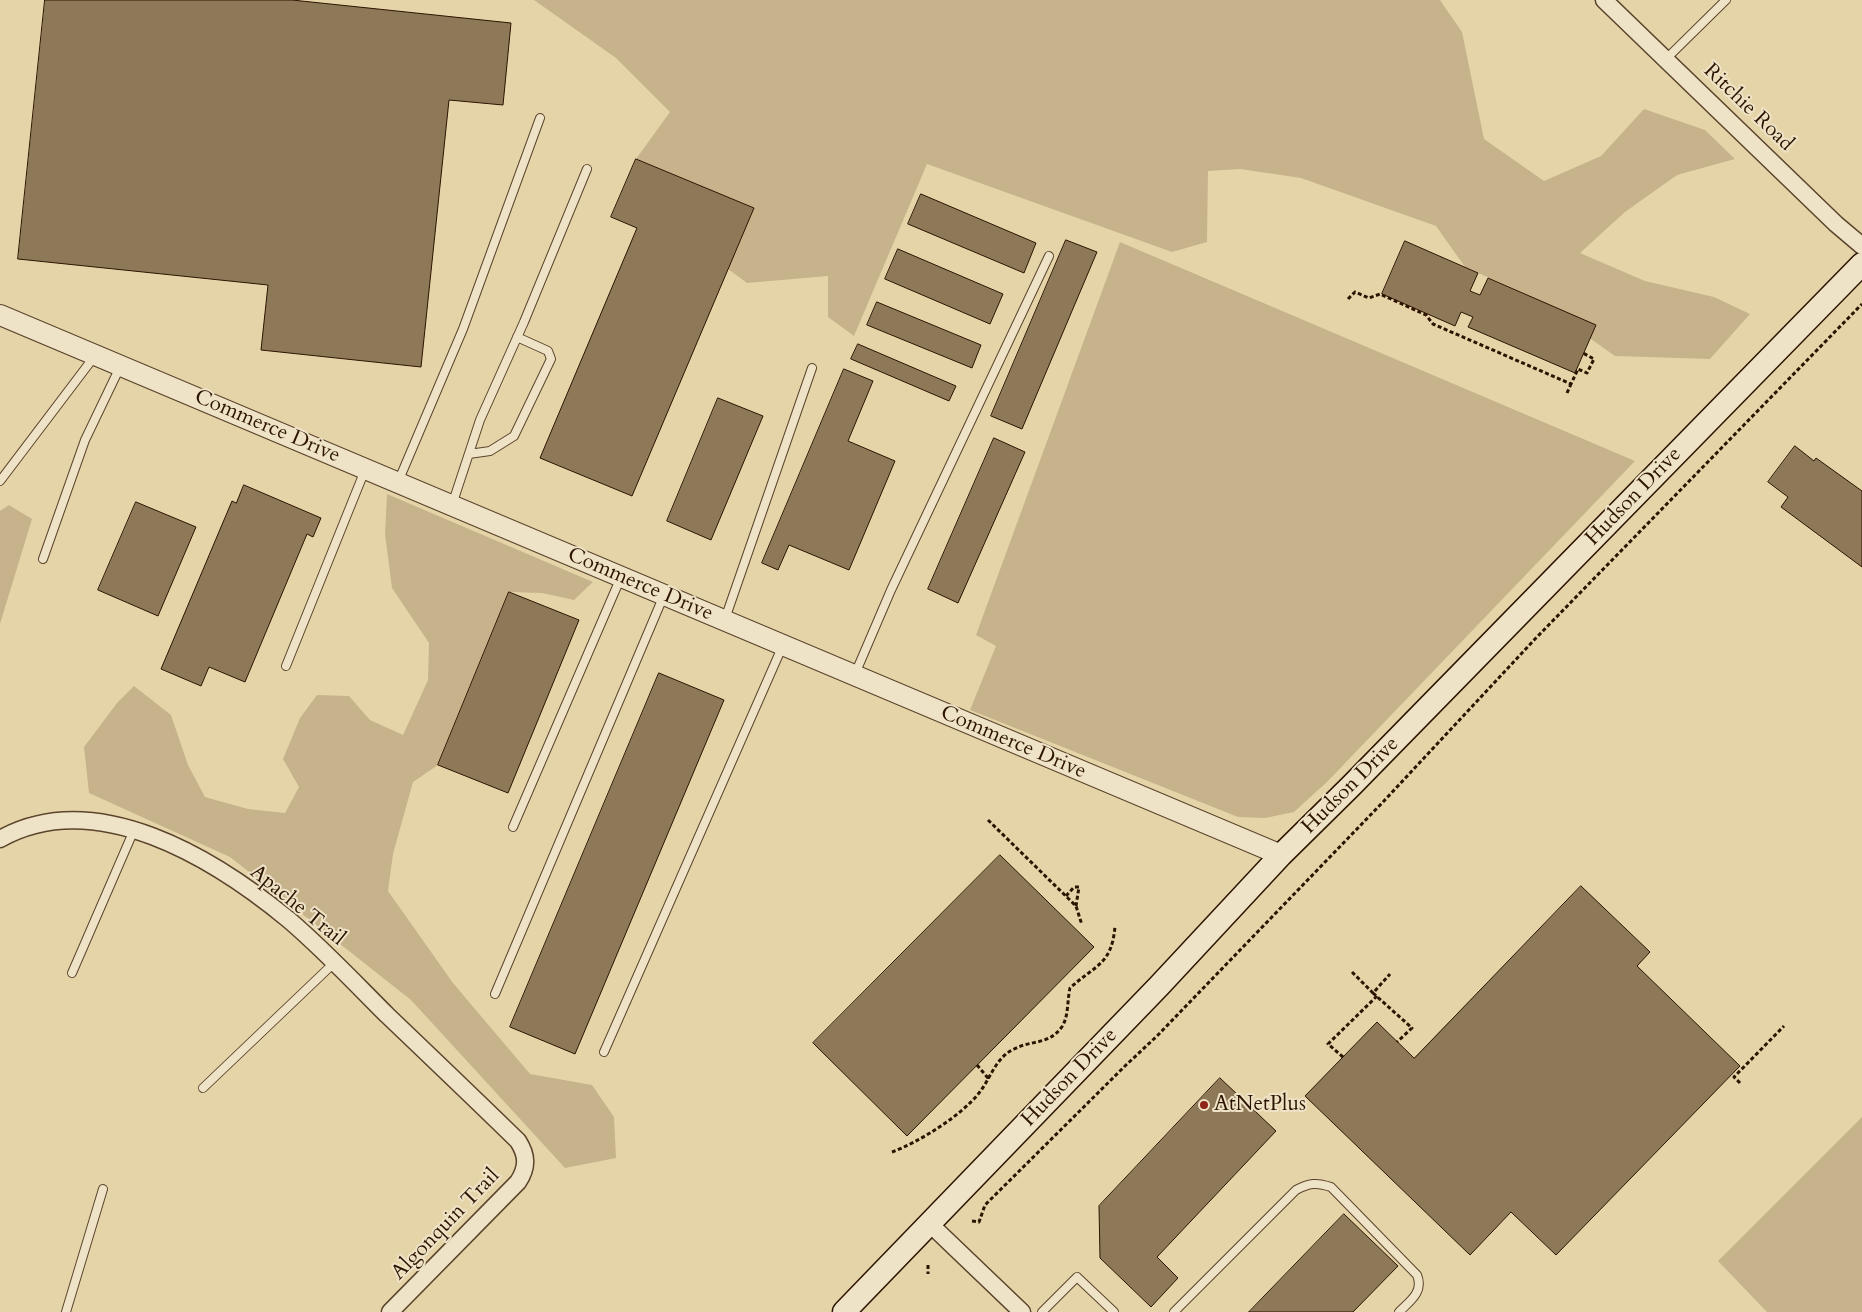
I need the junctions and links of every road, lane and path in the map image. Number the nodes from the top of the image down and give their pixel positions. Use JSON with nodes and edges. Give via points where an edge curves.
{"nodes":[{"id":1,"x":1604,"y":0,"type":"edge"},
{"id":2,"x":1726,"y":0,"type":"edge"},
{"id":3,"x":1666,"y":59,"type":"junction"},
{"id":4,"x":540,"y":118,"type":"dead end"},
{"id":5,"x":586,"y":168,"type":"dead end"},
{"id":6,"x":1862,"y":246,"type":"edge"},
{"id":7,"x":1049,"y":256,"type":"dead end"},
{"id":8,"x":1862,"y":264,"type":"edge"},
{"id":9,"x":1348,"y":299,"type":"dead end"},
{"id":10,"x":1862,"y":304,"type":"edge"},
{"id":11,"x":0,"y":315,"type":"edge"},
{"id":12,"x":517,"y":337,"type":"junction"},
{"id":13,"x":1583,"y":353,"type":"dead end"},
{"id":14,"x":96,"y":355,"type":"junction"},
{"id":15,"x":121,"y":366,"type":"junction"},
{"id":16,"x":812,"y":368,"type":"dead end"},
{"id":17,"x":1571,"y":384,"type":"junction"},
{"id":18,"x":1568,"y":393,"type":"dead end"},
{"id":19,"x":469,"y":454,"type":"junction"},
{"id":20,"x":365,"y":468,"type":"junction"},
{"id":21,"x":0,"y":481,"type":"edge"},
{"id":22,"x":398,"y":482,"type":"junction"},
{"id":23,"x":452,"y":505,"type":"junction"},
{"id":24,"x":43,"y":559,"type":"dead end"},
{"id":25,"x":621,"y":577,"type":"junction"},
{"id":26,"x":664,"y":596,"type":"junction"},
{"id":27,"x":724,"y":621,"type":"junction"},
{"id":28,"x":783,"y":646,"type":"junction"},
{"id":29,"x":286,"y":666,"type":"dead end"},
{"id":30,"x":854,"y":675,"type":"junction"},
{"id":31,"x":988,"y":820,"type":"dead end"},
{"id":32,"x":513,"y":827,"type":"dead end"},
{"id":33,"x":134,"y":830,"type":"junction"},
{"id":34,"x":0,"y":839,"type":"edge"},
{"id":35,"x":1281,"y":855,"type":"junction"},
{"id":36,"x":1066,"y":896,"type":"junction"},
{"id":37,"x":1076,"y":906,"type":"junction"},
{"id":38,"x":1082,"y":924,"type":"dead end"},
{"id":39,"x":1115,"y":926,"type":"dead end"},
{"id":40,"x":334,"y":963,"type":"junction"},
{"id":41,"x":1352,"y":972,"type":"dead end"},
{"id":42,"x":72,"y":973,"type":"dead end"},
{"id":43,"x":1390,"y":974,"type":"dead end"},
{"id":44,"x":495,"y":994,"type":"dead end"},
{"id":45,"x":1375,"y":994,"type":"junction"},
{"id":46,"x":1784,"y":1026,"type":"dead end"},
{"id":47,"x":1397,"y":1042,"type":"dead end"},
{"id":48,"x":604,"y":1052,"type":"dead end"},
{"id":49,"x":1343,"y":1057,"type":"dead end"},
{"id":50,"x":978,"y":1065,"type":"dead end"},
{"id":51,"x":988,"y":1078,"type":"junction"},
{"id":52,"x":1740,"y":1082,"type":"dead end"},
{"id":53,"x":203,"y":1088,"type":"dead end"},
{"id":54,"x":514,"y":1137,"type":"joint"},
{"id":55,"x":892,"y":1152,"type":"dead end"},
{"id":56,"x":103,"y":1189,"type":"dead end"},
{"id":57,"x":972,"y":1221,"type":"dead end"},
{"id":58,"x":930,"y":1224,"type":"junction"},
{"id":59,"x":928,"y":1265,"type":"dead end"},
{"id":60,"x":928,"y":1274,"type":"dead end"},
{"id":61,"x":66,"y":1312,"type":"edge"},
{"id":62,"x":390,"y":1312,"type":"edge"},
{"id":63,"x":844,"y":1312,"type":"edge"},
{"id":64,"x":1022,"y":1312,"type":"edge"},
{"id":65,"x":1042,"y":1312,"type":"edge"},
{"id":66,"x":1114,"y":1312,"type":"edge"},
{"id":67,"x":1174,"y":1312,"type":"edge"},
{"id":68,"x":1399,"y":1312,"type":"edge"}],
"edges":[{"from":1,"to":3,"type":"street","name":"Ritchie Road"},
{"from":2,"to":3,"type":"lane"},
{"from":3,"to":6,"type":"street","name":"Ritchie Road"},
{"from":4,"to":22,"type":"lane","via":[[463,329]]},
{"from":5,"to":12,"type":"lane"},
{"from":7,"to":30,"type":"lane","via":[[890,590]]},
{"from":8,"to":35,"type":"main road","name":"Hudson Drive"},
{"from":9,"to":17,"type":"path","via":[[1355,292],[1369,298],[1380,294],[1426,315],[1433,324]]},
{"from":10,"to":57,"type":"path","via":[[1157,1036],[985,1205],[979,1222]]},
{"from":11,"to":14,"type":"street","name":"Commerce Drive"},
{"from":12,"to":19,"type":"lane","via":[[480,420]]},
{"from":12,"to":19,"type":"lane","via":[[548,351],[551,359],[514,436],[490,451]]},
{"from":13,"to":17,"type":"path","via":[[1594,359],[1587,373],[1578,369]]},
{"from":14,"to":15,"type":"street","name":"Commerce Drive"},
{"from":14,"to":21,"type":"lane"},
{"from":15,"to":20,"type":"street","name":"Commerce Drive"},
{"from":15,"to":24,"type":"lane","via":[[85,440]]},
{"from":16,"to":27,"type":"lane"},
{"from":17,"to":18,"type":"path"},
{"from":19,"to":23,"type":"lane"},
{"from":20,"to":22,"type":"street","name":"Commerce Drive"},
{"from":20,"to":29,"type":"lane"},
{"from":22,"to":23,"type":"street","name":"Commerce Drive"},
{"from":23,"to":25,"type":"street","name":"Commerce Drive"},
{"from":25,"to":26,"type":"street","name":"Commerce Drive"},
{"from":25,"to":32,"type":"lane"},
{"from":26,"to":27,"type":"street","name":"Commerce Drive"},
{"from":26,"to":44,"type":"lane"},
{"from":27,"to":28,"type":"street","name":"Commerce Drive"},
{"from":28,"to":30,"type":"street","name":"Commerce Drive"},
{"from":28,"to":48,"type":"lane"},
{"from":30,"to":35,"type":"street","name":"Commerce Drive"},
{"from":31,"to":36,"type":"path"},
{"from":33,"to":34,"type":"street","name":"Apache Trail","via":[[94,821],[56,821],[19,830]]},
{"from":33,"to":40,"type":"street","name":"Apache Trail","via":[[226,875],[290,922]]},
{"from":33,"to":42,"type":"lane"},
{"from":35,"to":58,"type":"main road","name":"Hudson Drive"},
{"from":36,"to":37,"type":"path"},
{"from":36,"to":37,"type":"path","via":[[1074,887],[1079,887]]},
{"from":37,"to":38,"type":"path"},
{"from":39,"to":51,"type":"path","via":[[1108,955],[1097,968],[1070,988],[1062,1027],[1045,1042],[1013,1049],[999,1060]]},
{"from":40,"to":53,"type":"lane"},
{"from":40,"to":54,"type":"street","name":"Apache Trail"},
{"from":41,"to":45,"type":"path"},
{"from":43,"to":45,"type":"path"},
{"from":45,"to":47,"type":"path","via":[[1412,1028]]},
{"from":45,"to":49,"type":"path","via":[[1328,1044]]},
{"from":46,"to":52,"type":"path","via":[[1734,1077]]},
{"from":50,"to":51,"type":"path"},
{"from":51,"to":55,"type":"path","via":[[980,1093],[964,1108],[906,1147]]},
{"from":54,"to":62,"type":"street","name":"Algonquin Trail","via":[[524,1150],[523,1175]]},
{"from":56,"to":61,"type":"lane"},
{"from":58,"to":63,"type":"main road","name":"Hudson Drive"},
{"from":58,"to":64,"type":"street"},
{"from":59,"to":60,"type":"path"},
{"from":65,"to":66,"type":"lane","via":[[1077,1277]]},
{"from":67,"to":68,"type":"lane","via":[[1296,1190],[1318,1183],[1331,1187],[1417,1275],[1421,1283],[1418,1292]]}]}
